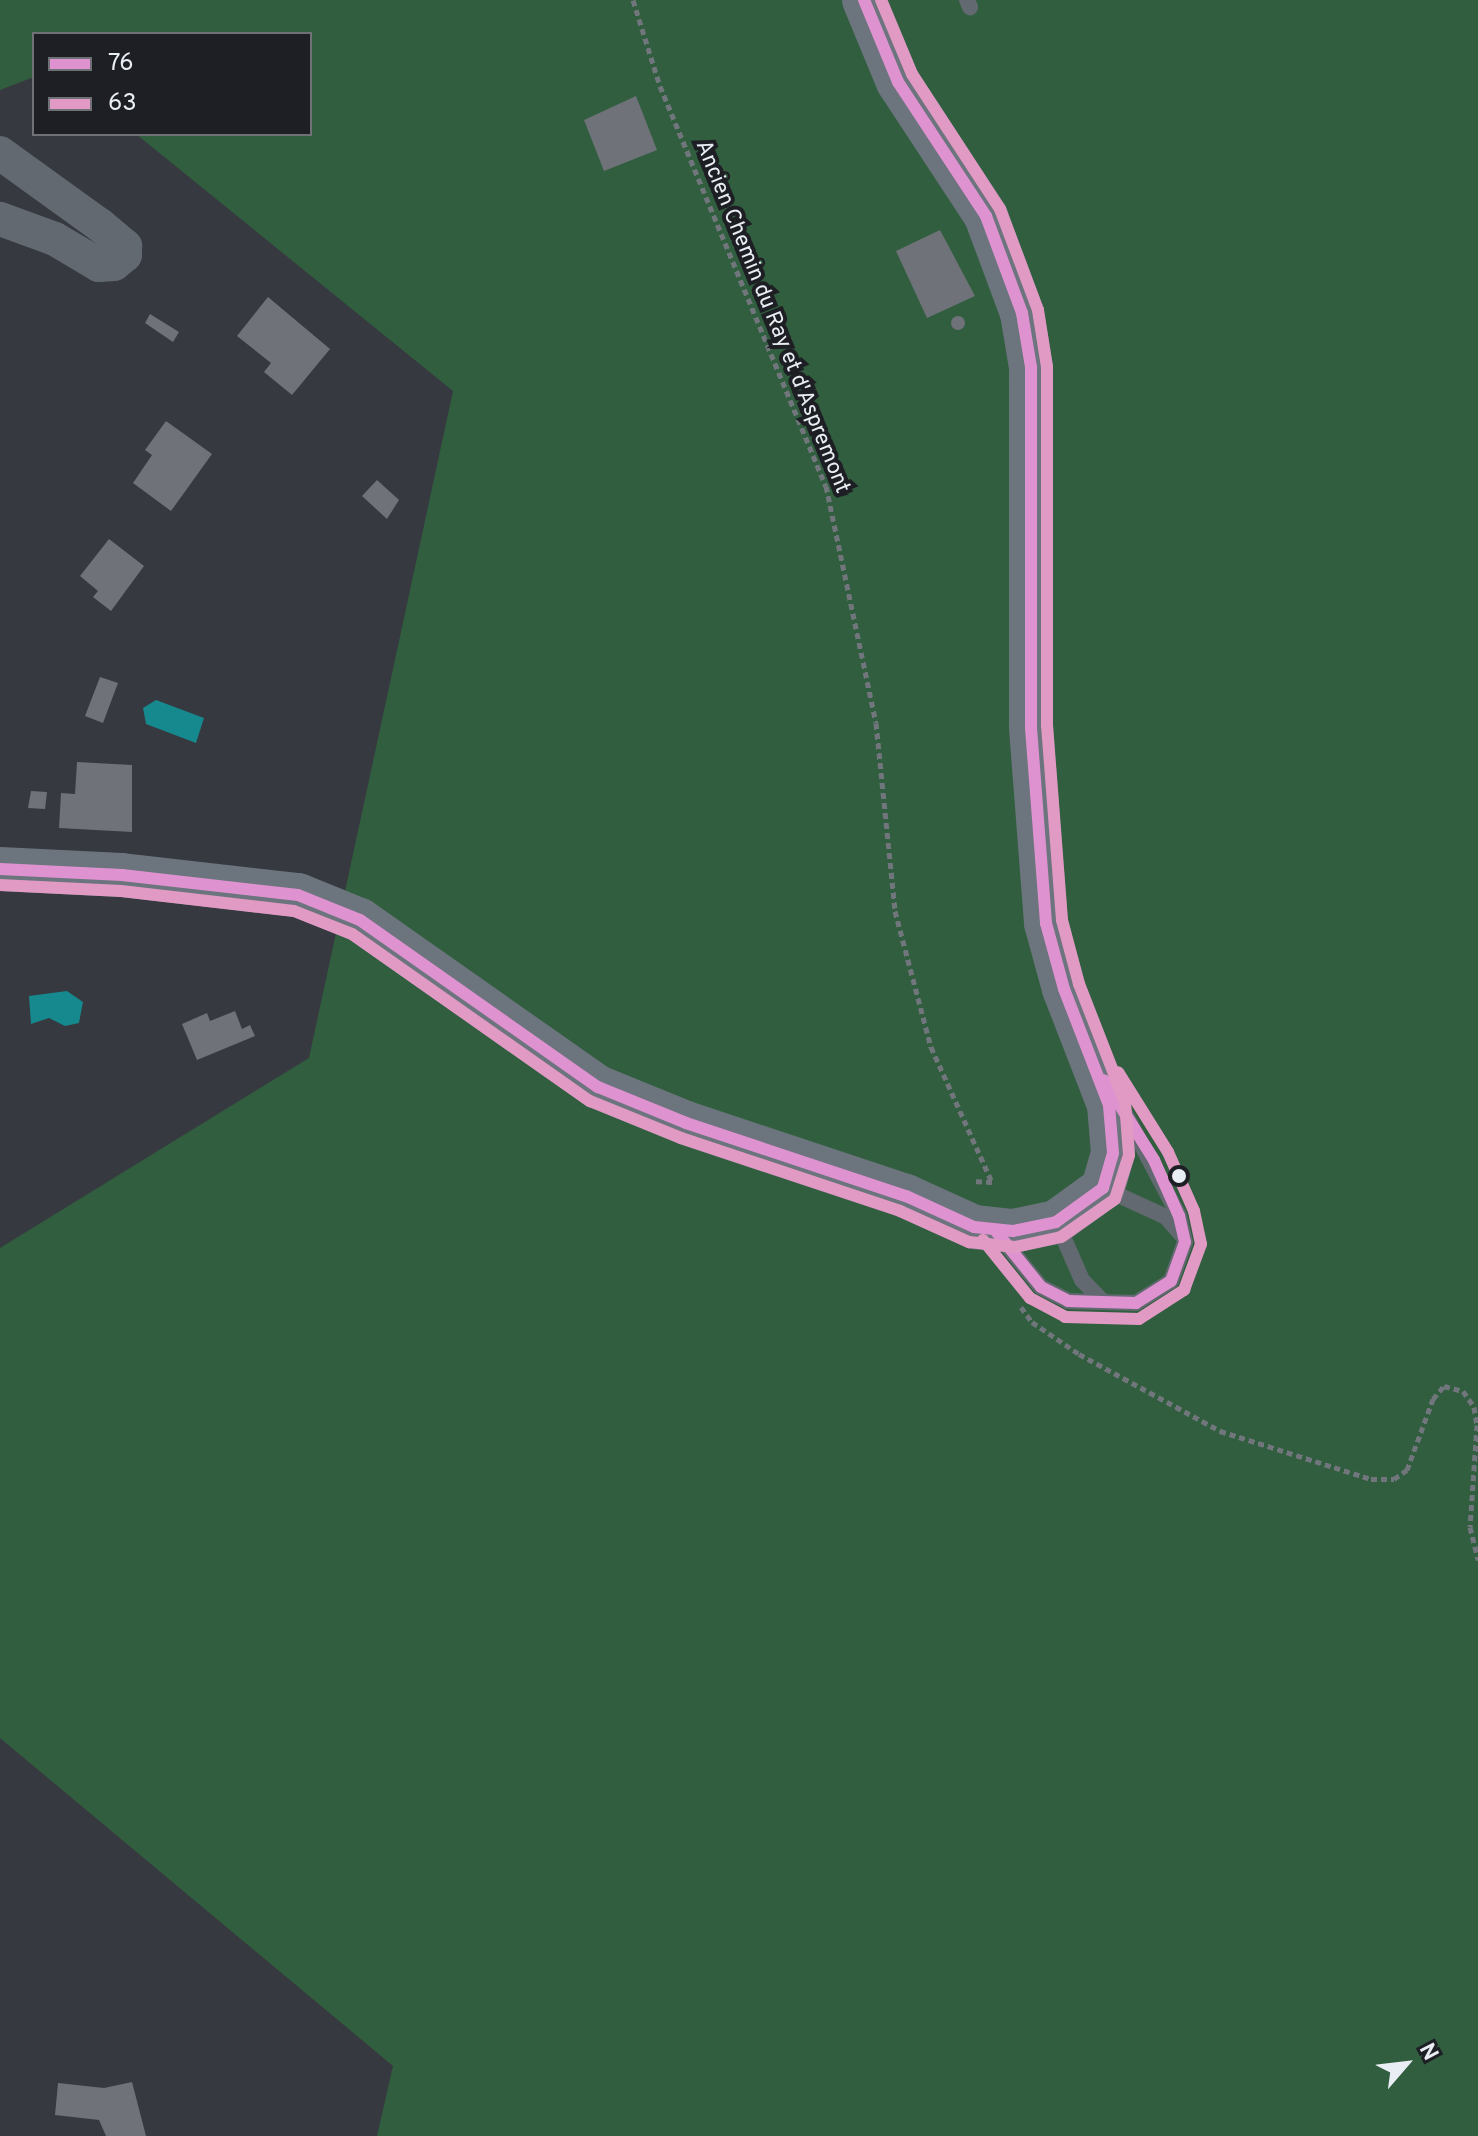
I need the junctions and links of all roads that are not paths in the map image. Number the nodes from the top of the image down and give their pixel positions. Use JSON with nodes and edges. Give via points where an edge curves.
{"nodes":[{"id":1,"x":864,"y":0,"type":"edge"},
{"id":2,"x":0,"y":153,"type":"edge"},
{"id":3,"x":0,"y":219,"type":"edge"},
{"id":4,"x":0,"y":869,"type":"edge"},
{"id":5,"x":1098,"y":1072,"type":"junction"},
{"id":6,"x":1103,"y":1188,"type":"junction"},
{"id":7,"x":1056,"y":1222,"type":"junction"},
{"id":8,"x":995,"y":1230,"type":"junction"},
{"id":9,"x":1185,"y":1242,"type":"junction"},
{"id":10,"x":1102,"y":1301,"type":"junction"}],
"edges":[{"from":1,"to":5,"type":"street","via":[[898,82],[986,216],[1022,313],[1031,367],[1031,727],[1046,923],[1064,989]]},
{"from":2,"to":3,"type":"street","via":[[100,225],[125,246],[125,255],[114,264],[99,265],[55,239]]},
{"from":4,"to":8,"type":"street","via":[[122,875],[298,895],[360,920],[598,1087],[686,1123],[906,1196],[974,1227]]},
{"from":5,"to":6,"type":"street","via":[[1109,1105],[1113,1153]]},
{"from":5,"to":9,"type":"lane","via":[[1154,1160]]},
{"from":6,"to":7,"type":"street"},
{"from":6,"to":9,"type":"lane","via":[[1166,1217]]},
{"from":7,"to":8,"type":"street"},
{"from":7,"to":10,"type":"lane","via":[[1082,1280]]},
{"from":8,"to":10,"type":"lane","via":[[1041,1287],[1068,1301]]},
{"from":9,"to":10,"type":"lane","via":[[1178,1271],[1161,1290],[1124,1305]]}]}
